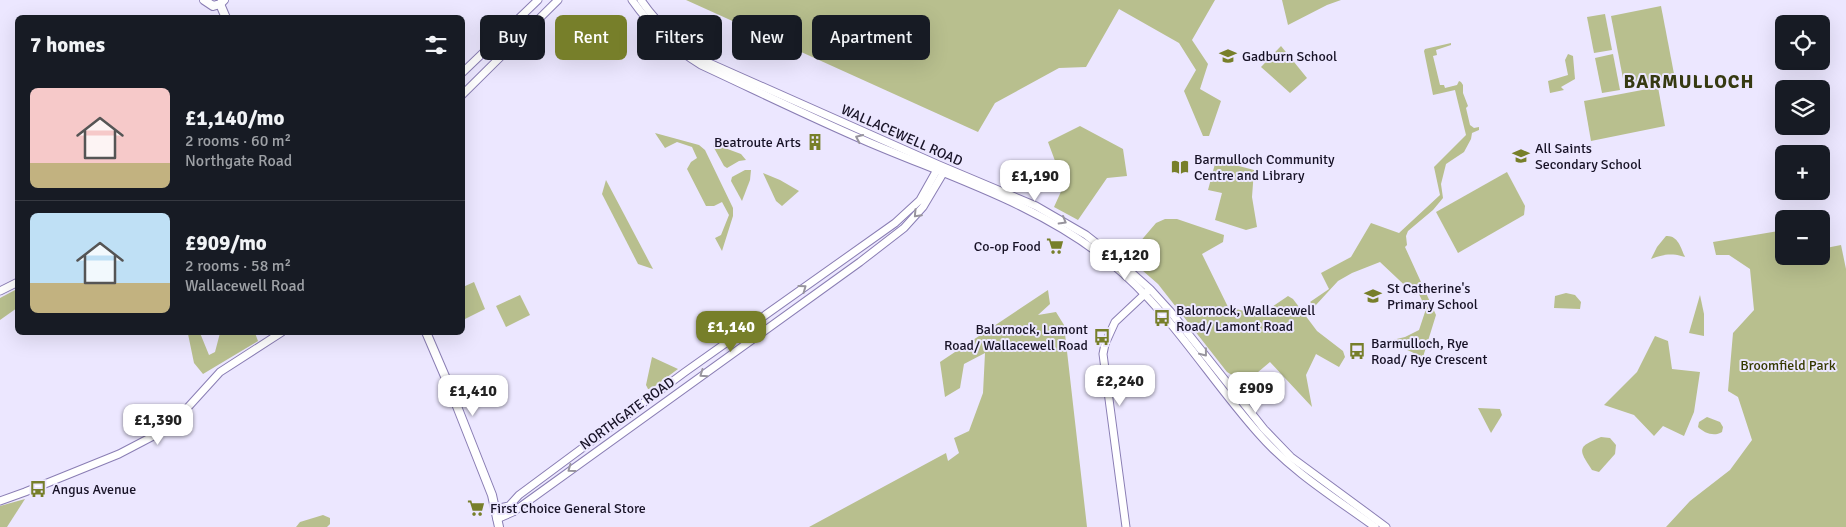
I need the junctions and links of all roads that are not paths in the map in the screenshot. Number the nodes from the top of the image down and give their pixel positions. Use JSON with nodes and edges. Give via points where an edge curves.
{"nodes":[{"id":1,"x":204,"y":0,"type":"edge"},
{"id":2,"x":538,"y":0,"type":"edge"},
{"id":3,"x":558,"y":0,"type":"edge"},
{"id":4,"x":632,"y":0,"type":"edge"},
{"id":5,"x":641,"y":0,"type":"edge"},
{"id":6,"x":222,"y":2,"type":"edge"},
{"id":7,"x":225,"y":15,"type":"edge"},
{"id":8,"x":465,"y":70,"type":"edge"},
{"id":9,"x":465,"y":92,"type":"edge"},
{"id":10,"x":941,"y":169,"type":"junction"},
{"id":11,"x":15,"y":284,"type":"edge"},
{"id":12,"x":0,"y":291,"type":"edge"},
{"id":13,"x":1148,"y":291,"type":"junction"},
{"id":14,"x":277,"y":335,"type":"edge"},
{"id":15,"x":427,"y":335,"type":"edge"},
{"id":16,"x":0,"y":501,"type":"edge"},
{"id":17,"x":495,"y":509,"type":"junction"},
{"id":18,"x":498,"y":523,"type":"edge"},
{"id":19,"x":1126,"y":527,"type":"edge"},
{"id":20,"x":1375,"y":527,"type":"edge"},
{"id":21,"x":1386,"y":527,"type":"edge"}],
"edges":[{"from":1,"to":6,"type":"main road","via":[[212,6]]},
{"from":2,"to":8,"type":"street"},
{"from":3,"to":9,"type":"street"},
{"from":10,"to":4,"type":"street","name":"WALLACEWELL ROAD","one_way":true,"via":[[867,142],[701,65],[667,40]]},
{"from":5,"to":10,"type":"street","name":"WALLACEWELL ROAD","via":[[675,39],[707,62]]},
{"from":6,"to":7,"type":"main road"},
{"from":10,"to":13,"type":"street","name":"WALLACEWELL ROAD","via":[[1064,230]]},
{"from":17,"to":10,"type":"street","name":"NORTHGATE ROAD","one_way":true,"via":[[509,506],[519,495],[642,403],[895,223],[920,200]]},
{"from":10,"to":18,"type":"street","name":"NORTHGATE ROAD","one_way":true,"via":[[923,208],[904,228]]},
{"from":11,"to":12,"type":"street"},
{"from":13,"to":19,"type":"street","via":[[1115,322],[1102,354]]},
{"from":13,"to":20,"type":"street","name":"WALLACEWELL ROAD","via":[[1258,434],[1290,464]]},
{"from":13,"to":21,"type":"street","name":"WALLACEWELL ROAD","one_way":true,"via":[[1170,311],[1270,436],[1291,457]]},
{"from":14,"to":16,"type":"street","via":[[220,372],[163,431],[119,454]]},
{"from":15,"to":17,"type":"main road"},
{"from":17,"to":18,"type":"main road"}]}
